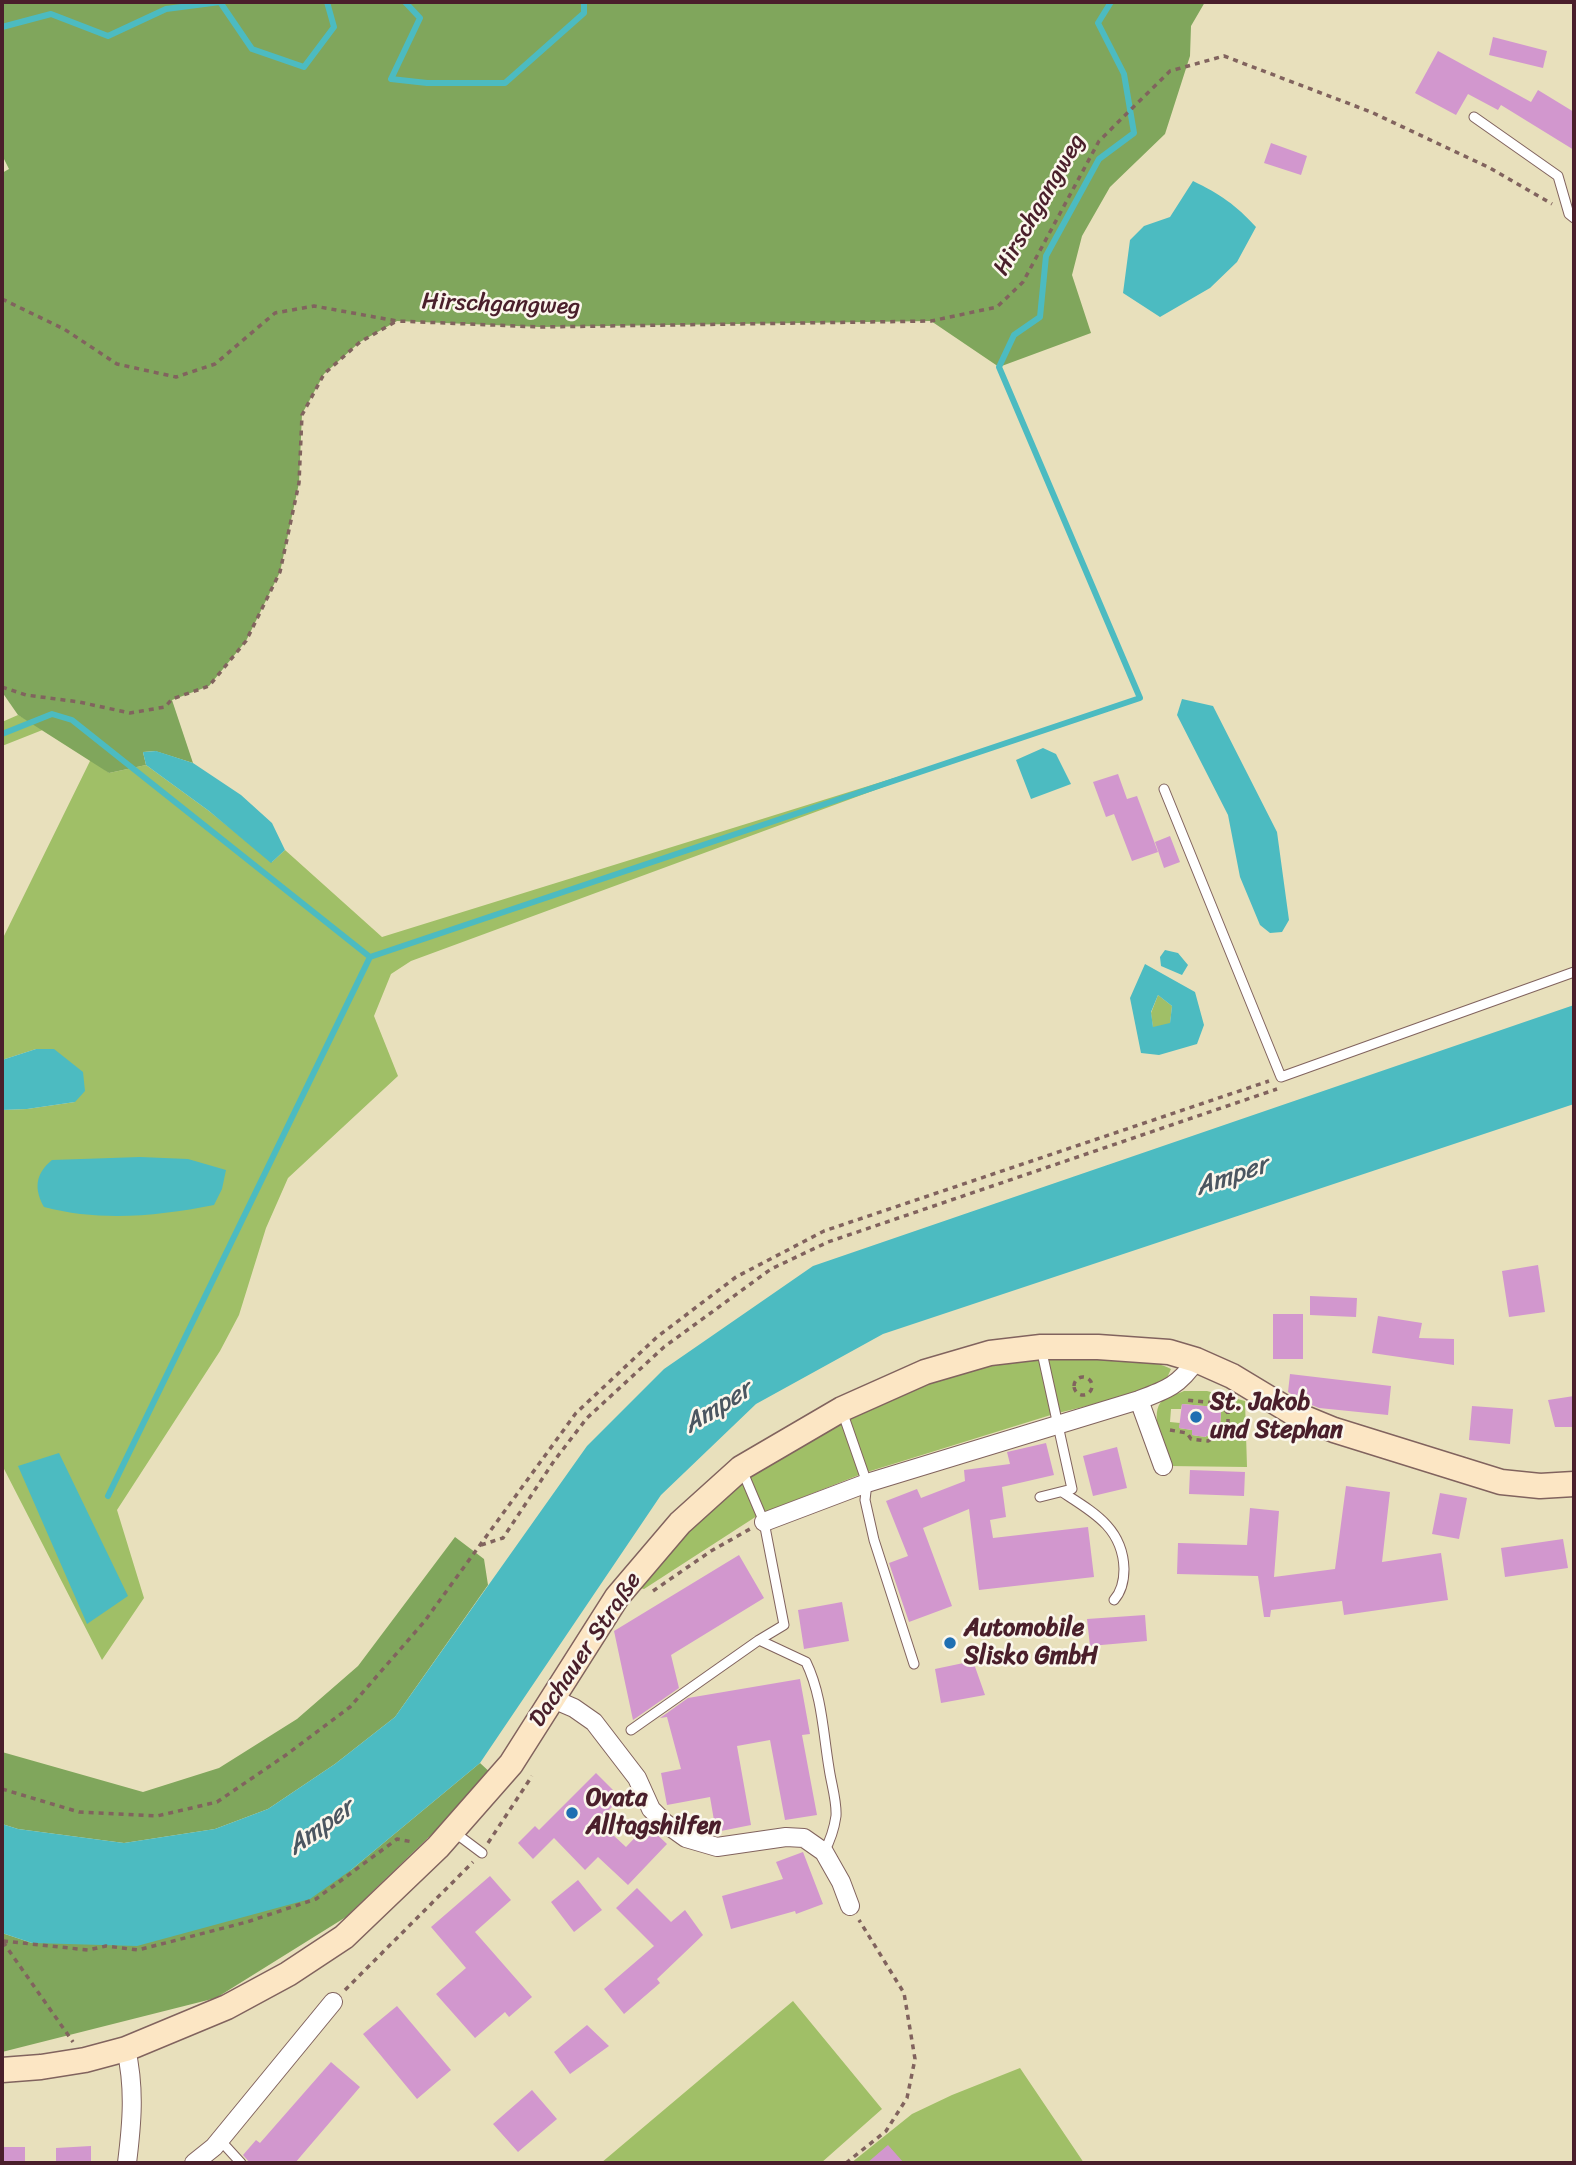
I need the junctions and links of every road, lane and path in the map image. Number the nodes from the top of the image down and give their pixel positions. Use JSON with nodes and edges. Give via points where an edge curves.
{"nodes":[{"id":1,"x":1474,"y":117,"type":"dead end"},
{"id":2,"x":1572,"y":216,"type":"edge"},
{"id":3,"x":2,"y":299,"type":"edge"},
{"id":4,"x":397,"y":321,"type":"junction"},
{"id":5,"x":2,"y":687,"type":"edge"},
{"id":6,"x":1164,"y":789,"type":"dead end"},
{"id":7,"x":1574,"y":972,"type":"edge"},
{"id":8,"x":1284,"y":1081,"type":"junction"},
{"id":9,"x":1041,"y":1347,"type":"junction"},
{"id":10,"x":1196,"y":1360,"type":"junction"},
{"id":11,"x":1092,"y":1384,"type":"joint"},
{"id":12,"x":1139,"y":1400,"type":"junction"},
{"id":13,"x":1180,"y":1400,"type":"dead end"},
{"id":14,"x":842,"y":1409,"type":"junction"},
{"id":15,"x":1057,"y":1423,"type":"junction"},
{"id":16,"x":1166,"y":1425,"type":"dead end"},
{"id":17,"x":1163,"y":1466,"type":"dead end"},
{"id":18,"x":741,"y":1468,"type":"junction"},
{"id":19,"x":867,"y":1483,"type":"junction"},
{"id":20,"x":1574,"y":1484,"type":"edge"},
{"id":21,"x":1062,"y":1492,"type":"junction"},
{"id":22,"x":1040,"y":1497,"type":"dead end"},
{"id":23,"x":764,"y":1522,"type":"junction"},
{"id":24,"x":479,"y":1545,"type":"junction"},
{"id":25,"x":650,"y":1593,"type":"dead end"},
{"id":26,"x":1114,"y":1600,"type":"dead end"},
{"id":27,"x":759,"y":1640,"type":"junction"},
{"id":28,"x":914,"y":1664,"type":"dead end"},
{"id":29,"x":553,"y":1699,"type":"junction"},
{"id":30,"x":631,"y":1730,"type":"dead end"},
{"id":31,"x":538,"y":1765,"type":"dead end"},
{"id":32,"x":2,"y":1789,"type":"edge"},
{"id":33,"x":445,"y":1839,"type":"junction"},
{"id":34,"x":824,"y":1852,"type":"junction"},
{"id":35,"x":482,"y":1853,"type":"junction"},
{"id":36,"x":850,"y":1906,"type":"joint"},
{"id":37,"x":2,"y":1941,"type":"edge"},
{"id":38,"x":333,"y":2002,"type":"joint"},
{"id":39,"x":126,"y":2049,"type":"junction"},
{"id":40,"x":85,"y":2060,"type":"junction"},
{"id":41,"x":2,"y":2070,"type":"edge"},
{"id":42,"x":219,"y":2140,"type":"junction"},
{"id":43,"x":127,"y":2163,"type":"edge"},
{"id":44,"x":194,"y":2163,"type":"edge"},
{"id":45,"x":240,"y":2163,"type":"edge"},
{"id":46,"x":846,"y":2163,"type":"edge"}],
"edges":[{"from":1,"to":2,"type":"lane","via":[[1558,176]]},
{"from":2,"to":4,"type":"path","name":"Hirschgangweg","via":[[1490,168],[1371,112],[1224,55],[1170,71],[1098,141],[1023,282],[997,307],[932,321],[540,327]]},
{"from":3,"to":4,"type":"path","name":"Hirschgangweg","via":[[64,329],[117,364],[176,377],[215,363],[275,313],[314,306]]},
{"from":4,"to":5,"type":"path","via":[[360,342],[324,373],[302,415],[299,483],[280,572],[246,641],[209,686],[172,699],[165,707],[130,713]]},
{"from":6,"to":8,"type":"lane"},
{"from":7,"to":8,"type":"lane"},
{"from":8,"to":24,"type":"path","via":[[828,1242],[771,1269],[664,1347],[587,1418],[503,1538]]},
{"from":8,"to":24,"type":"path","via":[[824,1231],[736,1277],[657,1337],[576,1413]]},
{"from":9,"to":10,"type":"main road","name":"Dachauer Straße","via":[[1169,1352]]},
{"from":9,"to":14,"type":"main road","name":"Dachauer Straße","via":[[990,1353],[925,1372]]},
{"from":9,"to":15,"type":"lane"},
{"from":10,"to":12,"type":"street","via":[[1185,1378]]},
{"from":10,"to":20,"type":"main road","name":"Dachauer Straße","via":[[1334,1430],[1501,1482]]},
{"from":11,"to":11,"type":"path","via":[[1081,1376],[1073,1388],[1085,1395]]},
{"from":12,"to":15,"type":"street"},
{"from":12,"to":17,"type":"street"},
{"from":13,"to":16,"type":"path","via":[[1218,1403],[1228,1413],[1228,1429],[1208,1441],[1191,1439]]},
{"from":14,"to":18,"type":"main road","name":"Dachauer Straße"},
{"from":14,"to":19,"type":"lane"},
{"from":15,"to":19,"type":"street"},
{"from":15,"to":21,"type":"lane","via":[[1072,1489]]},
{"from":18,"to":23,"type":"lane"},
{"from":18,"to":29,"type":"main road","name":"Dachauer Straße","via":[[680,1523],[617,1597]]},
{"from":19,"to":23,"type":"street"},
{"from":19,"to":28,"type":"lane","via":[[874,1540]]},
{"from":21,"to":22,"type":"lane"},
{"from":21,"to":26,"type":"lane","via":[[1118,1538],[1124,1570],[1120,1594]]},
{"from":23,"to":25,"type":"path"},
{"from":23,"to":27,"type":"lane","via":[[784,1625]]},
{"from":24,"to":32,"type":"path","via":[[424,1622],[350,1707],[217,1802],[158,1816],[79,1812]]},
{"from":27,"to":30,"type":"lane"},
{"from":27,"to":34,"type":"lane","via":[[807,1662],[811,1672],[823,1719],[836,1814]]},
{"from":29,"to":33,"type":"main road","name":"Dachauer Straße","via":[[511,1764]]},
{"from":29,"to":34,"type":"street","via":[[594,1722],[637,1779],[651,1809],[686,1838],[717,1847],[804,1838]]},
{"from":31,"to":35,"type":"path"},
{"from":33,"to":35,"type":"lane"},
{"from":33,"to":37,"type":"path","via":[[397,1839],[316,1899],[138,1950]]},
{"from":33,"to":39,"type":"main road","name":"Dachauer Straße","via":[[344,1937],[288,1975],[227,2007]]},
{"from":34,"to":36,"type":"street"},
{"from":35,"to":38,"type":"path"},
{"from":36,"to":46,"type":"path","via":[[904,1993],[915,2059],[907,2098],[886,2131]]},
{"from":37,"to":40,"type":"path"},
{"from":38,"to":42,"type":"street"},
{"from":39,"to":40,"type":"main road","name":"Dachauer Straße"},
{"from":39,"to":43,"type":"street","via":[[132,2077]]},
{"from":40,"to":41,"type":"main road","name":"Dachauer Straße"},
{"from":42,"to":44,"type":"street"},
{"from":42,"to":45,"type":"lane"}]}
